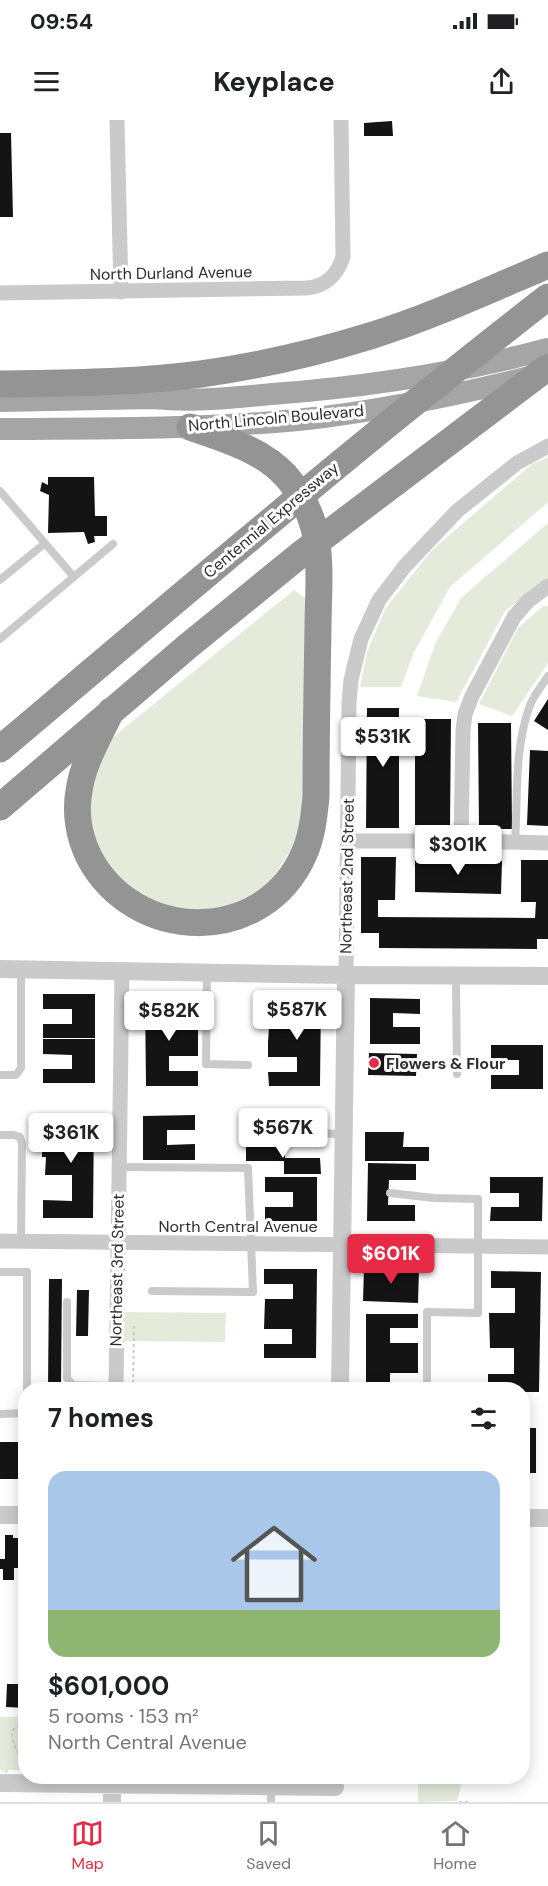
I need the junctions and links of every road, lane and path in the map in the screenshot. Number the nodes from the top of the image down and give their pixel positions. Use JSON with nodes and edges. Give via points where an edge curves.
{"nodes":[{"id":1,"x":117,"y":120,"type":"edge"},
{"id":2,"x":341,"y":120,"type":"edge"},
{"id":3,"x":548,"y":265,"type":"edge"},
{"id":4,"x":121,"y":292,"type":"junction"},
{"id":5,"x":0,"y":293,"type":"edge"},
{"id":6,"x":548,"y":297,"type":"edge"},
{"id":7,"x":548,"y":349,"type":"edge"},
{"id":8,"x":548,"y":367,"type":"edge"},
{"id":9,"x":548,"y":372,"type":"edge"},
{"id":10,"x":0,"y":384,"type":"edge"},
{"id":11,"x":0,"y":401,"type":"edge"},
{"id":12,"x":190,"y":427,"type":"junction"},
{"id":13,"x":0,"y":429,"type":"edge"},
{"id":14,"x":548,"y":446,"type":"edge"},
{"id":15,"x":0,"y":491,"type":"edge"},
{"id":16,"x":44,"y":544,"type":"junction"},
{"id":17,"x":113,"y":544,"type":"dead end"},
{"id":18,"x":74,"y":577,"type":"junction"},
{"id":19,"x":0,"y":580,"type":"edge"},
{"id":20,"x":548,"y":586,"type":"edge"},
{"id":21,"x":0,"y":639,"type":"edge"},
{"id":22,"x":548,"y":676,"type":"edge"},
{"id":23,"x":111,"y":711,"type":"junction"},
{"id":24,"x":0,"y":749,"type":"edge"},
{"id":25,"x":0,"y":807,"type":"edge"},
{"id":26,"x":347,"y":841,"type":"junction"},
{"id":27,"x":461,"y":841,"type":"junction"},
{"id":28,"x":516,"y":842,"type":"junction"},
{"id":29,"x":548,"y":843,"type":"edge"},
{"id":30,"x":0,"y":969,"type":"edge"},
{"id":31,"x":21,"y":969,"type":"junction"},
{"id":32,"x":122,"y":970,"type":"junction"},
{"id":33,"x":207,"y":972,"type":"junction"},
{"id":34,"x":346,"y":975,"type":"junction"},
{"id":35,"x":456,"y":976,"type":"junction"},
{"id":36,"x":548,"y":976,"type":"edge"},
{"id":37,"x":248,"y":1065,"type":"dead end"},
{"id":38,"x":457,"y":1074,"type":"dead end"},
{"id":39,"x":0,"y":1075,"type":"edge"},
{"id":40,"x":243,"y":1131,"type":"dead end"},
{"id":41,"x":343,"y":1134,"type":"junction"},
{"id":42,"x":0,"y":1135,"type":"edge"},
{"id":43,"x":119,"y":1167,"type":"junction"},
{"id":44,"x":390,"y":1193,"type":"dead end"},
{"id":45,"x":0,"y":1241,"type":"edge"},
{"id":46,"x":21,"y":1242,"type":"junction"},
{"id":47,"x":118,"y":1243,"type":"junction"},
{"id":48,"x":251,"y":1244,"type":"junction"},
{"id":49,"x":341,"y":1244,"type":"junction"},
{"id":50,"x":479,"y":1246,"type":"junction"},
{"id":51,"x":548,"y":1247,"type":"edge"},
{"id":52,"x":0,"y":1272,"type":"edge"},
{"id":53,"x":152,"y":1291,"type":"dead end"},
{"id":54,"x":67,"y":1302,"type":"dead end"},
{"id":55,"x":134,"y":1325,"type":"dead end"},
{"id":56,"x":27,"y":1382,"type":"edge"},
{"id":57,"x":70,"y":1382,"type":"edge"},
{"id":58,"x":116,"y":1382,"type":"edge"},
{"id":59,"x":133,"y":1382,"type":"edge"},
{"id":60,"x":340,"y":1382,"type":"edge"},
{"id":61,"x":427,"y":1382,"type":"edge"},
{"id":62,"x":18,"y":1413,"type":"edge"},
{"id":63,"x":0,"y":1414,"type":"edge"},
{"id":64,"x":0,"y":1515,"type":"edge"},
{"id":65,"x":18,"y":1515,"type":"edge"},
{"id":66,"x":530,"y":1518,"type":"edge"},
{"id":67,"x":548,"y":1518,"type":"edge"},
{"id":68,"x":18,"y":1726,"type":"edge"},
{"id":69,"x":18,"y":1755,"type":"edge"},
{"id":70,"x":0,"y":1783,"type":"edge"},
{"id":71,"x":18,"y":1784,"type":"edge"},
{"id":72,"x":28,"y":1784,"type":"edge"},
{"id":73,"x":112,"y":1787,"type":"edge"},
{"id":74,"x":334,"y":1788,"type":"edge"},
{"id":75,"x":271,"y":1794,"type":"edge"},
{"id":76,"x":459,"y":1802,"type":"edge"},
{"id":77,"x":470,"y":1802,"type":"edge"}],
"edges":[{"from":1,"to":4,"type":"street"},
{"from":2,"to":4,"type":"street","name":"North Durland Avenue","via":[[344,249],[338,272],[325,283],[307,288]]},
{"from":3,"to":10,"type":"highway","via":[[431,315],[309,353],[200,374],[85,383]]},
{"from":4,"to":5,"type":"street","name":"North Durland Avenue"},
{"from":6,"to":24,"type":"highway","name":"Centennial Expressway","via":[[280,512]]},
{"from":7,"to":11,"type":"main road","name":"North Lincoln Boulevard","via":[[400,381],[332,389],[213,399]]},
{"from":8,"to":23,"type":"highway","via":[[301,554]]},
{"from":9,"to":12,"type":"main road","name":"North Lincoln Boulevard","via":[[464,393],[323,417]]},
{"from":12,"to":13,"type":"main road","name":"North Lincoln Boulevard"},
{"from":12,"to":23,"type":"highway","via":[[240,445],[276,466],[295,487],[314,530],[319,577],[316,797],[313,825],[303,856],[277,892],[234,918],[197,923],[162,919],[145,912],[104,881],[86,851],[77,808],[87,760]]},
{"from":14,"to":26,"type":"street","name":"Northeast 2nd Street","via":[[517,463],[457,511],[379,600],[361,639],[351,680]]},
{"from":15,"to":16,"type":"lane"},
{"from":16,"to":18,"type":"lane"},
{"from":16,"to":19,"type":"lane"},
{"from":17,"to":18,"type":"lane"},
{"from":18,"to":21,"type":"lane"},
{"from":20,"to":27,"type":"street","via":[[514,617],[468,705],[463,731]]},
{"from":22,"to":28,"type":"lane","via":[[529,705],[521,741]]},
{"from":23,"to":25,"type":"highway"},
{"from":26,"to":27,"type":"street"},
{"from":26,"to":34,"type":"street","name":"Northeast 2nd Street"},
{"from":27,"to":28,"type":"street"},
{"from":28,"to":29,"type":"street"},
{"from":30,"to":31,"type":"street"},
{"from":31,"to":32,"type":"street"},
{"from":31,"to":39,"type":"lane","via":[[21,1068],[16,1075]]},
{"from":32,"to":33,"type":"street"},
{"from":32,"to":43,"type":"street","name":"Northeast 3rd Street"},
{"from":33,"to":34,"type":"street"},
{"from":33,"to":37,"type":"lane","via":[[206,1064]]},
{"from":34,"to":35,"type":"street"},
{"from":34,"to":41,"type":"street","name":"Northeast 2nd Street"},
{"from":35,"to":36,"type":"street"},
{"from":35,"to":38,"type":"lane"},
{"from":40,"to":41,"type":"lane"},
{"from":41,"to":49,"type":"street","name":"Northeast 2nd Street"},
{"from":42,"to":46,"type":"lane","via":[[20,1137],[22,1144]]},
{"from":43,"to":47,"type":"street","name":"Northeast 3rd Street"},
{"from":43,"to":48,"type":"lane","via":[[248,1168]]},
{"from":44,"to":50,"type":"lane","via":[[478,1199]]},
{"from":45,"to":46,"type":"street","name":"North Central Avenue"},
{"from":46,"to":47,"type":"street","name":"North Central Avenue"},
{"from":47,"to":48,"type":"street","name":"North Central Avenue"},
{"from":47,"to":58,"type":"street","name":"Northeast 3rd Street"},
{"from":48,"to":49,"type":"street","name":"North Central Avenue"},
{"from":48,"to":53,"type":"lane","via":[[254,1292]]},
{"from":49,"to":50,"type":"street","name":"North Central Avenue"},
{"from":49,"to":60,"type":"street","name":"Northeast 2nd Street"},
{"from":50,"to":51,"type":"street","name":"North Central Avenue"},
{"from":50,"to":61,"type":"lane","via":[[478,1313],[427,1312]]},
{"from":52,"to":56,"type":"lane","via":[[27,1272]]},
{"from":54,"to":57,"type":"lane","via":[[67,1378]]},
{"from":55,"to":59,"type":"path"},
{"from":62,"to":63,"type":"lane"},
{"from":64,"to":65,"type":"street"},
{"from":66,"to":67,"type":"street"},
{"from":68,"to":69,"type":"path","via":[[8,1738]]},
{"from":70,"to":71,"type":"street"},
{"from":72,"to":73,"type":"street"},
{"from":73,"to":75,"type":"street"},
{"from":74,"to":75,"type":"street"},
{"from":76,"to":77,"type":"path"}]}
